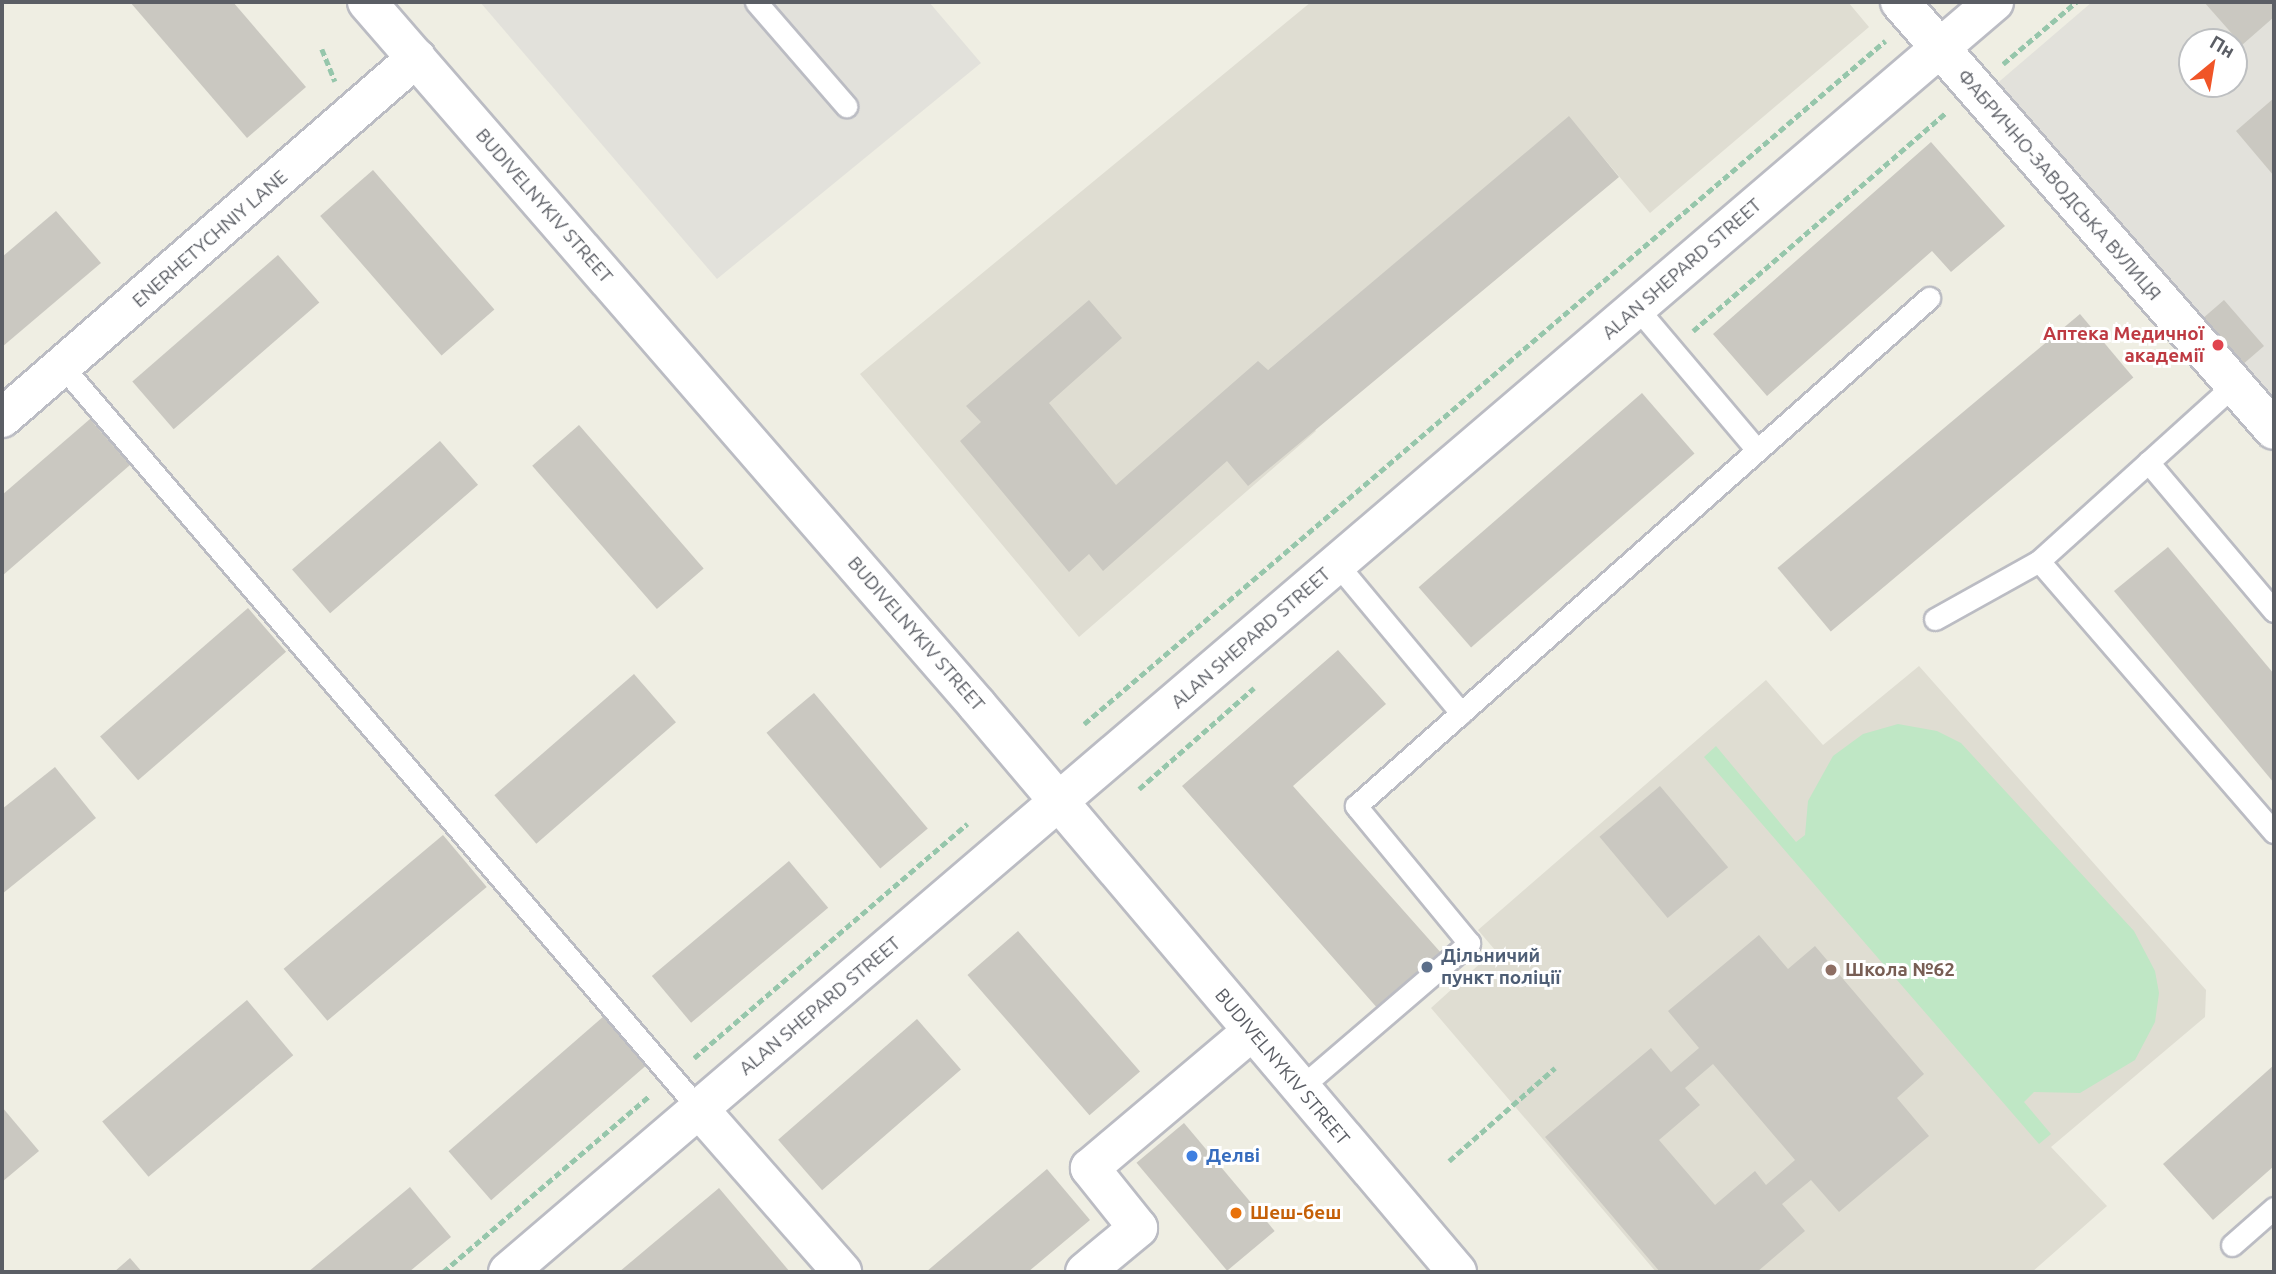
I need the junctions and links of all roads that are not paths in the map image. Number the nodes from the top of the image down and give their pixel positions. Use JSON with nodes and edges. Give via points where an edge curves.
{"nodes":[{"id":1,"x":368,"y":2,"type":"edge"},
{"id":2,"x":755,"y":2,"type":"edge"},
{"id":3,"x":1994,"y":2,"type":"edge"},
{"id":4,"x":1901,"y":3,"type":"edge"},
{"id":5,"x":1940,"y":48,"type":"junction"},
{"id":6,"x":416,"y":58,"type":"junction"},
{"id":7,"x":846,"y":106,"type":"dead end"},
{"id":8,"x":1929,"y":298,"type":"dead end"},
{"id":9,"x":1637,"y":308,"type":"junction"},
{"id":10,"x":62,"y":366,"type":"junction"},
{"id":11,"x":2234,"y":384,"type":"junction"},
{"id":12,"x":2,"y":418,"type":"edge"},
{"id":13,"x":2274,"y":430,"type":"edge"},
{"id":14,"x":1758,"y":450,"type":"junction"},
{"id":15,"x":2148,"y":463,"type":"junction"},
{"id":16,"x":2039,"y":561,"type":"junction"},
{"id":17,"x":1337,"y":564,"type":"junction"},
{"id":18,"x":2274,"y":611,"type":"edge"},
{"id":19,"x":1936,"y":619,"type":"dead end"},
{"id":20,"x":1461,"y":713,"type":"junction"},
{"id":21,"x":1058,"y":803,"type":"junction"},
{"id":22,"x":2274,"y":832,"type":"edge"},
{"id":23,"x":1252,"y":1031,"type":"junction"},
{"id":24,"x":1300,"y":1087,"type":"junction"},
{"id":25,"x":699,"y":1109,"type":"junction"},
{"id":26,"x":2274,"y":1208,"type":"edge"},
{"id":27,"x":2232,"y":1245,"type":"dead end"},
{"id":28,"x":508,"y":1272,"type":"edge"},
{"id":29,"x":842,"y":1272,"type":"edge"},
{"id":30,"x":1085,"y":1272,"type":"edge"},
{"id":31,"x":1457,"y":1272,"type":"edge"}],
"edges":[{"from":1,"to":6,"type":"street","name":"BUDIVELNYKIV STREET"},
{"from":2,"to":7,"type":"lane"},
{"from":3,"to":5,"type":"street","name":"ALAN SHEPARD STREET"},
{"from":4,"to":5,"type":"street","name":"ФАБРИЧНО-ЗАВОДСЬКА ВУЛИЦЯ"},
{"from":5,"to":9,"type":"street","name":"ALAN SHEPARD STREET"},
{"from":5,"to":11,"type":"street","name":"ФАБРИЧНО-ЗАВОДСЬКА ВУЛИЦЯ"},
{"from":6,"to":10,"type":"street","name":"ENERHETYCHNIY LANE"},
{"from":6,"to":21,"type":"street","name":"BUDIVELNYKIV STREET"},
{"from":8,"to":14,"type":"lane"},
{"from":9,"to":14,"type":"lane"},
{"from":9,"to":17,"type":"street","name":"ALAN SHEPARD STREET"},
{"from":10,"to":12,"type":"street","name":"ENERHETYCHNIY LANE"},
{"from":10,"to":25,"type":"lane"},
{"from":11,"to":13,"type":"street","name":"ФАБРИЧНО-ЗАВОДСЬКА ВУЛИЦЯ"},
{"from":11,"to":15,"type":"lane"},
{"from":14,"to":20,"type":"lane"},
{"from":15,"to":16,"type":"lane"},
{"from":15,"to":18,"type":"lane"},
{"from":16,"to":19,"type":"lane"},
{"from":16,"to":22,"type":"lane"},
{"from":17,"to":20,"type":"lane"},
{"from":17,"to":21,"type":"street","name":"ALAN SHEPARD STREET"},
{"from":20,"to":24,"type":"lane","via":[[1356,806],[1469,943]]},
{"from":21,"to":23,"type":"street","name":"BUDIVELNYKIV STREET"},
{"from":21,"to":25,"type":"street","name":"ALAN SHEPARD STREET"},
{"from":23,"to":24,"type":"street","name":"BUDIVELNYKIV STREET"},
{"from":23,"to":30,"type":"street","via":[[1090,1168],[1138,1228]]},
{"from":24,"to":31,"type":"street","name":"BUDIVELNYKIV STREET"},
{"from":25,"to":28,"type":"street","name":"ALAN SHEPARD STREET"},
{"from":25,"to":29,"type":"street"},
{"from":26,"to":27,"type":"lane"}]}
